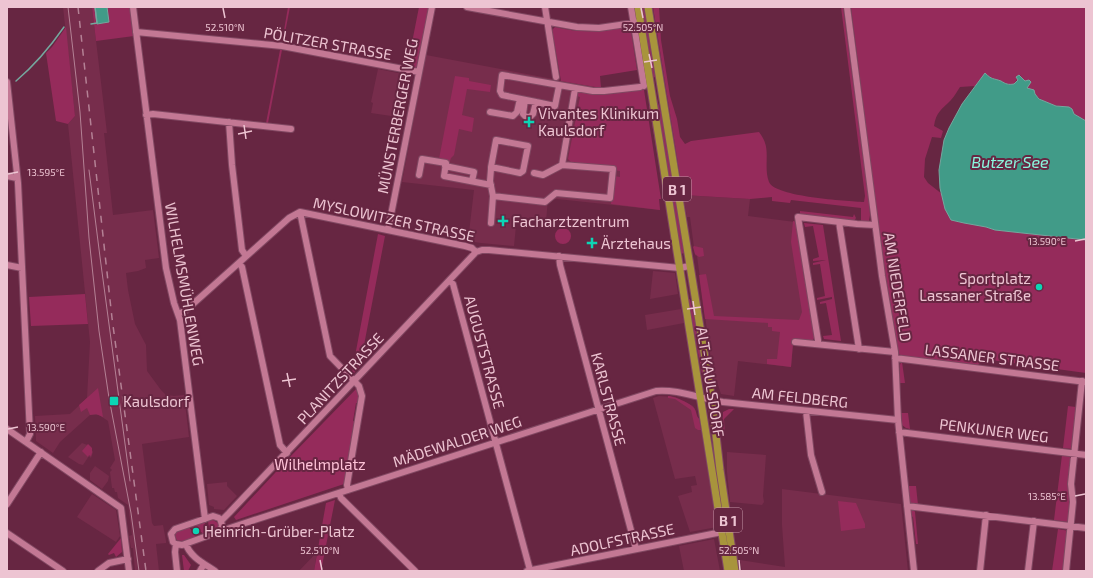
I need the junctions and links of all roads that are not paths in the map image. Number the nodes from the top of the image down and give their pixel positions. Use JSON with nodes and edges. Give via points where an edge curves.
{"nodes":[{"id":1,"x":133,"y":7,"type":"edge"},
{"id":2,"x":432,"y":7,"type":"edge"},
{"id":3,"x":467,"y":7,"type":"edge"},
{"id":4,"x":545,"y":7,"type":"edge"},
{"id":5,"x":631,"y":7,"type":"edge"},
{"id":6,"x":638,"y":7,"type":"edge"},
{"id":7,"x":648,"y":7,"type":"edge"},
{"id":8,"x":847,"y":7,"type":"edge"},
{"id":9,"x":547,"y":22,"type":"junction"},
{"id":10,"x":637,"y":22,"type":"junction"},
{"id":11,"x":136,"y":32,"type":"junction"},
{"id":12,"x":419,"y":72,"type":"junction"},
{"id":13,"x":556,"y":77,"type":"dead end"},
{"id":14,"x":7,"y":82,"type":"edge"},
{"id":15,"x":559,"y":86,"type":"junction"},
{"id":16,"x":575,"y":89,"type":"junction"},
{"id":17,"x":522,"y":100,"type":"junction"},
{"id":18,"x":536,"y":102,"type":"junction"},
{"id":19,"x":490,"y":112,"type":"dead end"},
{"id":20,"x":146,"y":115,"type":"junction"},
{"id":21,"x":229,"y":122,"type":"junction"},
{"id":22,"x":291,"y":129,"type":"dead end"},
{"id":23,"x":562,"y":165,"type":"junction"},
{"id":24,"x":445,"y":166,"type":"junction"},
{"id":25,"x":491,"y":167,"type":"junction"},
{"id":26,"x":524,"y":171,"type":"junction"},
{"id":27,"x":419,"y":175,"type":"dead end"},
{"id":28,"x":7,"y":176,"type":"edge"},
{"id":29,"x":17,"y":178,"type":"junction"},
{"id":30,"x":472,"y":181,"type":"junction"},
{"id":31,"x":491,"y":185,"type":"junction"},
{"id":32,"x":493,"y":196,"type":"junction"},
{"id":33,"x":300,"y":212,"type":"junction"},
{"id":34,"x":491,"y":222,"type":"dead end"},
{"id":35,"x":839,"y":222,"type":"junction"},
{"id":36,"x":875,"y":225,"type":"junction"},
{"id":37,"x":388,"y":230,"type":"junction"},
{"id":38,"x":476,"y":252,"type":"junction"},
{"id":39,"x":246,"y":256,"type":"junction"},
{"id":40,"x":559,"y":256,"type":"junction"},
{"id":41,"x":239,"y":263,"type":"junction"},
{"id":42,"x":7,"y":265,"type":"edge"},
{"id":43,"x":689,"y":266,"type":"junction"},
{"id":44,"x":22,"y":268,"type":"junction"},
{"id":45,"x":680,"y":268,"type":"junction"},
{"id":46,"x":450,"y":281,"type":"junction"},
{"id":47,"x":178,"y":314,"type":"junction"},
{"id":48,"x":795,"y":342,"type":"dead end"},
{"id":49,"x":818,"y":344,"type":"junction"},
{"id":50,"x":859,"y":349,"type":"junction"},
{"id":51,"x":895,"y":355,"type":"junction"},
{"id":52,"x":354,"y":381,"type":"junction"},
{"id":53,"x":1084,"y":382,"type":"edge"},
{"id":54,"x":701,"y":398,"type":"junction"},
{"id":55,"x":712,"y":401,"type":"junction"},
{"id":56,"x":598,"y":408,"type":"junction"},
{"id":57,"x":806,"y":411,"type":"junction"},
{"id":58,"x":898,"y":420,"type":"junction"},
{"id":59,"x":7,"y":429,"type":"edge"},
{"id":60,"x":899,"y":432,"type":"junction"},
{"id":61,"x":26,"y":442,"type":"junction"},
{"id":62,"x":496,"y":442,"type":"junction"},
{"id":63,"x":41,"y":452,"type":"junction"},
{"id":64,"x":286,"y":453,"type":"junction"},
{"id":65,"x":1074,"y":453,"type":"junction"},
{"id":66,"x":1086,"y":454,"type":"edge"},
{"id":67,"x":348,"y":490,"type":"junction"},
{"id":68,"x":822,"y":492,"type":"dead end"},
{"id":69,"x":339,"y":493,"type":"junction"},
{"id":70,"x":7,"y":504,"type":"edge"},
{"id":71,"x":907,"y":506,"type":"junction"},
{"id":72,"x":986,"y":515,"type":"junction"},
{"id":73,"x":205,"y":519,"type":"junction"},
{"id":74,"x":221,"y":521,"type":"junction"},
{"id":75,"x":1034,"y":521,"type":"junction"},
{"id":76,"x":1071,"y":526,"type":"junction"},
{"id":77,"x":222,"y":528,"type":"junction"},
{"id":78,"x":1086,"y":528,"type":"edge"},
{"id":79,"x":722,"y":532,"type":"junction"},
{"id":80,"x":7,"y":533,"type":"edge"},
{"id":81,"x":176,"y":544,"type":"junction"},
{"id":82,"x":186,"y":544,"type":"junction"},
{"id":83,"x":636,"y":549,"type":"junction"},
{"id":84,"x":128,"y":559,"type":"junction"},
{"id":85,"x":204,"y":564,"type":"junction"},
{"id":86,"x":63,"y":571,"type":"edge"},
{"id":87,"x":98,"y":571,"type":"edge"},
{"id":88,"x":129,"y":571,"type":"edge"},
{"id":89,"x":177,"y":571,"type":"edge"},
{"id":90,"x":200,"y":571,"type":"edge"},
{"id":91,"x":215,"y":571,"type":"edge"},
{"id":92,"x":416,"y":571,"type":"edge"},
{"id":93,"x":528,"y":571,"type":"edge"},
{"id":94,"x":728,"y":571,"type":"edge"},
{"id":95,"x":735,"y":571,"type":"edge"},
{"id":96,"x":914,"y":571,"type":"edge"},
{"id":97,"x":980,"y":571,"type":"edge"},
{"id":98,"x":1028,"y":571,"type":"edge"},
{"id":99,"x":1066,"y":571,"type":"edge"}],
"edges":[{"from":1,"to":11,"type":"street","name":"WILHELMSMÜHLENWEG"},
{"from":2,"to":12,"type":"street","name":"MÜNSTERBERGER WEG"},
{"from":3,"to":9,"type":"street"},
{"from":4,"to":9,"type":"street"},
{"from":5,"to":10,"type":"street","name":"ALT-KAULSDORF"},
{"from":6,"to":10,"type":"main road","name":"ALT-KAULSDORF","number":"B 1"},
{"from":7,"to":43,"type":"main road","name":"ALT-KAULSDORF","number":"B 1"},
{"from":8,"to":36,"type":"street","name":"AM NIEDERFELD"},
{"from":9,"to":10,"type":"street","via":[[599,28]]},
{"from":9,"to":13,"type":"street"},
{"from":10,"to":16,"type":"street","name":"ALT-KAULSDORF","via":[[642,86],[604,91]]},
{"from":10,"to":45,"type":"main road","name":"ALT-KAULSDORF","number":"B 1"},
{"from":11,"to":12,"type":"street","name":"PÖLITZER STRASSE","via":[[282,46]]},
{"from":11,"to":20,"type":"street","name":"WILHELMSMÜHLENWEG"},
{"from":12,"to":37,"type":"street","name":"MÜNSTERBERGER WEG"},
{"from":14,"to":29,"type":"street"},
{"from":15,"to":16,"type":"street"},
{"from":15,"to":17,"type":"street","via":[[502,75],[502,95]]},
{"from":15,"to":18,"type":"street","via":[[555,106]]},
{"from":16,"to":23,"type":"street"},
{"from":17,"to":18,"type":"street"},
{"from":17,"to":18,"type":"street","via":[[522,112],[527,117],[533,114]]},
{"from":17,"to":19,"type":"street","via":[[513,116]]},
{"from":20,"to":21,"type":"street"},
{"from":20,"to":47,"type":"street","name":"WILHELMSMÜHLENWEG","via":[[166,268]]},
{"from":21,"to":22,"type":"street"},
{"from":21,"to":39,"type":"street","via":[[242,250]]},
{"from":23,"to":26,"type":"street","via":[[543,174]]},
{"from":23,"to":32,"type":"street","via":[[613,169],[610,198],[556,193],[545,202],[538,202]]},
{"from":24,"to":27,"type":"street","via":[[446,163],[422,159]]},
{"from":24,"to":30,"type":"street","via":[[444,176]]},
{"from":24,"to":30,"type":"street","via":[[474,172]]},
{"from":25,"to":26,"type":"street","via":[[520,173]]},
{"from":25,"to":26,"type":"street","via":[[496,140],[528,146]]},
{"from":25,"to":31,"type":"street"},
{"from":28,"to":29,"type":"street"},
{"from":29,"to":44,"type":"street"},
{"from":30,"to":31,"type":"street"},
{"from":31,"to":32,"type":"street"},
{"from":32,"to":34,"type":"street"},
{"from":33,"to":37,"type":"street","name":"MYSLOWITZER STRASSE"},
{"from":33,"to":39,"type":"street","name":"MYSLOWITZER STRASSE","via":[[289,218]]},
{"from":33,"to":52,"type":"street","via":[[330,356]]},
{"from":35,"to":36,"type":"street"},
{"from":35,"to":49,"type":"street","via":[[798,216]]},
{"from":35,"to":50,"type":"street"},
{"from":36,"to":51,"type":"street","name":"AM NIEDERFELD"},
{"from":37,"to":38,"type":"street","name":"MYSLOWITZER STRASSE","via":[[470,247]]},
{"from":38,"to":40,"type":"street","name":"MYSLOWITZER STRASSE","via":[[482,250]]},
{"from":38,"to":46,"type":"street","name":"PLANITZSTRASSE"},
{"from":39,"to":41,"type":"street","name":"MYSLOWITZER STRASSE"},
{"from":40,"to":45,"type":"street","name":"MYSLOWITZER STRASSE"},
{"from":40,"to":56,"type":"street","name":"KARLSTRASSE"},
{"from":41,"to":47,"type":"street","name":"MYSLOWITZER STRASSE","via":[[185,311]]},
{"from":41,"to":64,"type":"street","via":[[242,267],[280,445]]},
{"from":42,"to":44,"type":"street"},
{"from":43,"to":45,"type":"street","name":"MYSLOWITZER STRASSE"},
{"from":43,"to":55,"type":"main road","name":"ALT-KAULSDORF","number":"B 1"},
{"from":44,"to":61,"type":"street","via":[[30,434]]},
{"from":45,"to":54,"type":"main road","name":"ALT-KAULSDORF","number":"B 1"},
{"from":46,"to":52,"type":"street","name":"PLANITZSTRASSE"},
{"from":46,"to":62,"type":"street","name":"AUGUSTSTRASSE","via":[[453,284]]},
{"from":47,"to":73,"type":"street","name":"WILHELMSMÜHLENWEG"},
{"from":48,"to":49,"type":"street","name":"LASSANER STRASSE"},
{"from":49,"to":50,"type":"street","name":"LASSANER STRASSE"},
{"from":50,"to":51,"type":"street","name":"LASSANER STRASSE"},
{"from":51,"to":53,"type":"street","name":"LASSANER STRASSE"},
{"from":51,"to":58,"type":"street","name":"AM NIEDERFELD"},
{"from":52,"to":64,"type":"street","name":"PLANITZSTRASSE"},
{"from":52,"to":67,"type":"street","via":[[359,386],[362,396]]},
{"from":53,"to":65,"type":"street"},
{"from":54,"to":55,"type":"street","name":"AM FELDBERG"},
{"from":54,"to":56,"type":"street","name":"MÄDEWALDER WEG","via":[[676,391],[656,391]]},
{"from":54,"to":79,"type":"main road","name":"ALT-KAULSDORF","number":"B 1"},
{"from":55,"to":57,"type":"street","name":"AM FELDBERG"},
{"from":55,"to":95,"type":"main road","name":"ALT-KAULSDORF","number":"B 1"},
{"from":56,"to":62,"type":"street","name":"MÄDEWALDER WEG"},
{"from":56,"to":83,"type":"street","name":"KARLSTRASSE"},
{"from":57,"to":58,"type":"street","name":"AM FELDBERG"},
{"from":57,"to":68,"type":"street","via":[[810,448]]},
{"from":58,"to":60,"type":"street","name":"AM NIEDERFELD"},
{"from":59,"to":61,"type":"street"},
{"from":60,"to":65,"type":"street","name":"PENKUNER WEG"},
{"from":60,"to":71,"type":"street","name":"AM NIEDERFELD"},
{"from":61,"to":63,"type":"street"},
{"from":62,"to":67,"type":"street","name":"MÄDEWALDER WEG"},
{"from":62,"to":93,"type":"street","name":"AUGUSTSTRASSE"},
{"from":63,"to":70,"type":"street"},
{"from":63,"to":84,"type":"street","via":[[121,508]]},
{"from":64,"to":74,"type":"street","name":"PLANITZSTRASSE"},
{"from":65,"to":66,"type":"street","name":"PENKUNER WEG"},
{"from":65,"to":76,"type":"street"},
{"from":67,"to":69,"type":"street","name":"MÄDEWALDER WEG"},
{"from":69,"to":77,"type":"street","name":"MÄDEWALDER WEG"},
{"from":69,"to":92,"type":"street","via":[[341,498]]},
{"from":71,"to":72,"type":"street"},
{"from":71,"to":96,"type":"street","name":"AM NIEDERFELD"},
{"from":72,"to":75,"type":"street"},
{"from":72,"to":97,"type":"street"},
{"from":73,"to":74,"type":"street","via":[[213,516]]},
{"from":73,"to":81,"type":"street","via":[[175,529],[171,537]]},
{"from":74,"to":77,"type":"street"},
{"from":75,"to":76,"type":"street"},
{"from":75,"to":98,"type":"street"},
{"from":76,"to":78,"type":"street"},
{"from":76,"to":99,"type":"street"},
{"from":77,"to":82,"type":"street","via":[[218,532]]},
{"from":79,"to":83,"type":"street","name":"ADOLFSTRASSE"},
{"from":79,"to":94,"type":"main road","name":"ALT-KAULSDORF","number":"B 1"},
{"from":80,"to":86,"type":"street"},
{"from":81,"to":82,"type":"street"},
{"from":81,"to":89,"type":"street"},
{"from":82,"to":85,"type":"street","via":[[190,552]]},
{"from":83,"to":93,"type":"street","name":"ADOLFSTRASSE"},
{"from":84,"to":87,"type":"street","via":[[109,563]]},
{"from":84,"to":88,"type":"street"},
{"from":85,"to":90,"type":"street"},
{"from":85,"to":91,"type":"street"}]}
